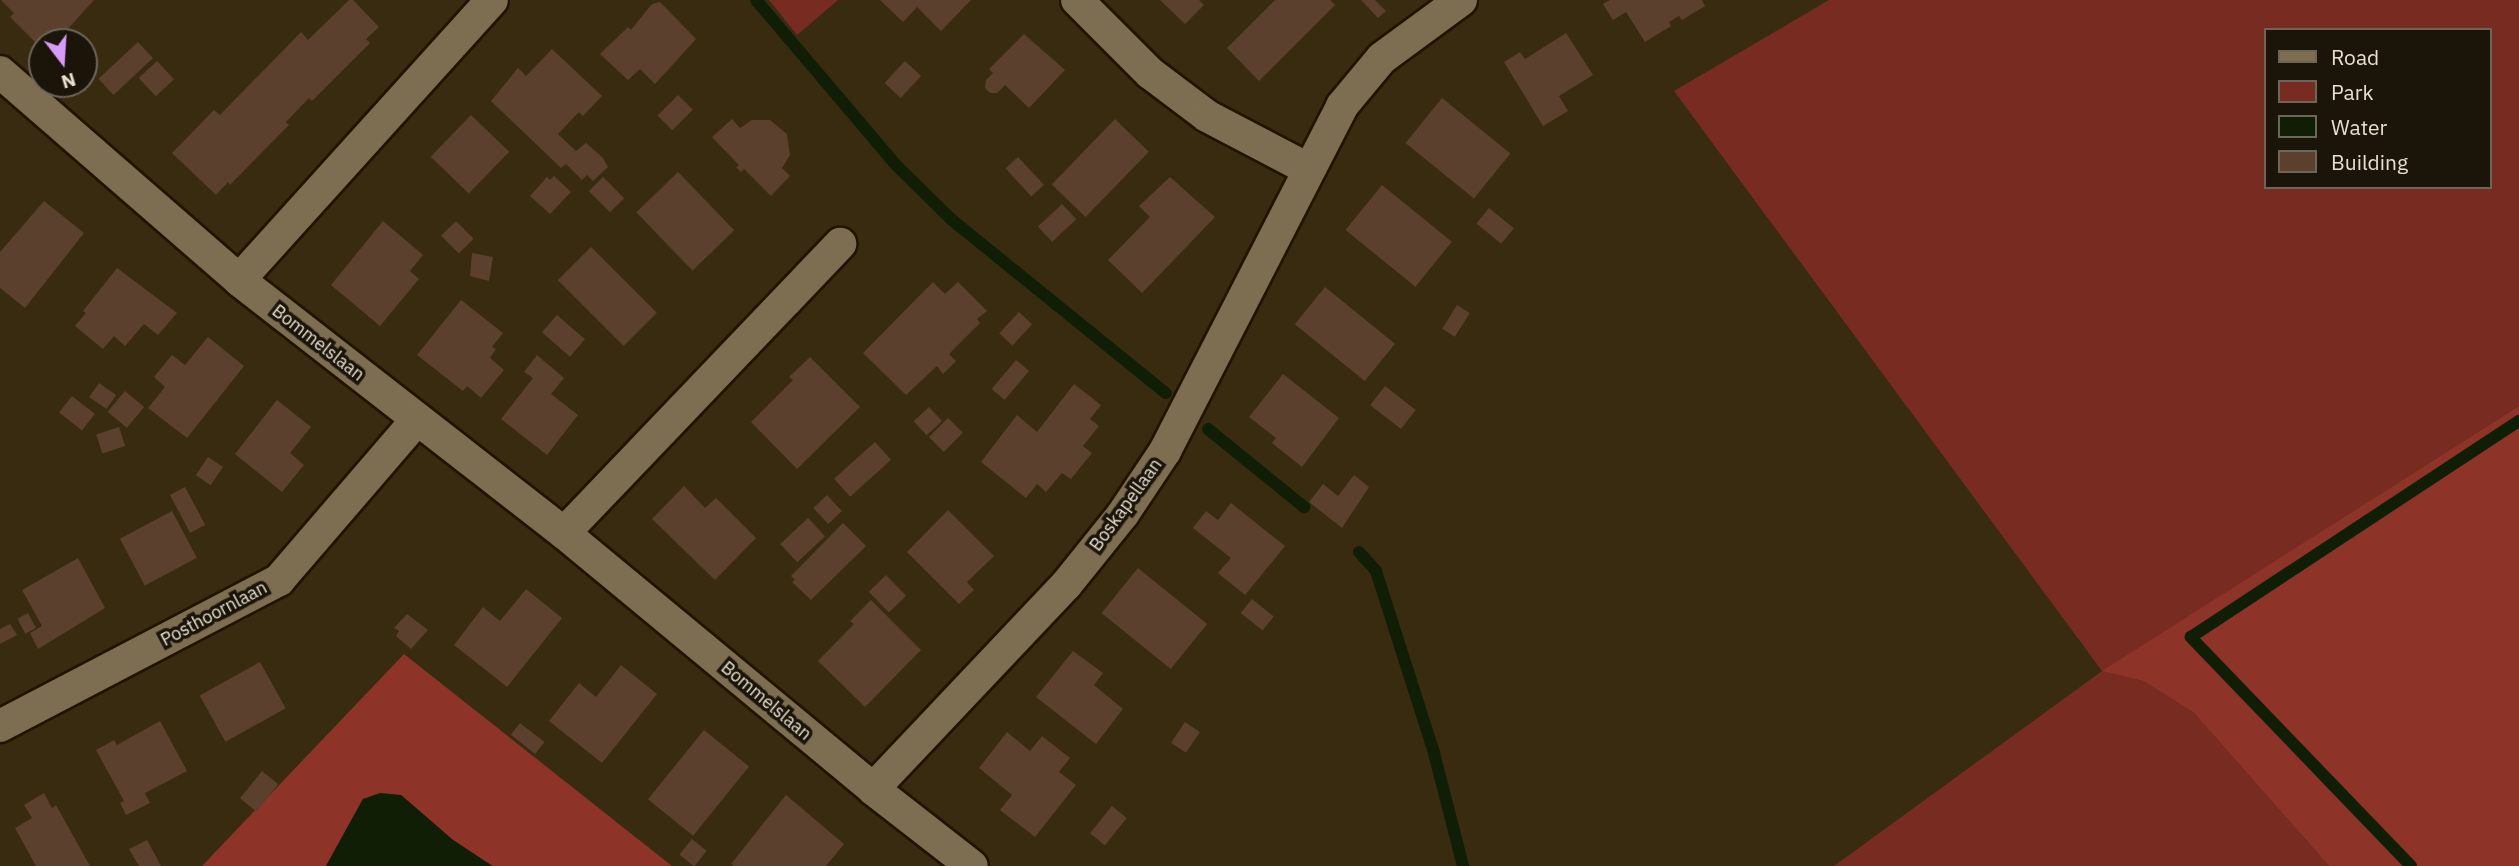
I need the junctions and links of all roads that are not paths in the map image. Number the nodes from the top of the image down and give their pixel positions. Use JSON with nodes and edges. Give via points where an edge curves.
{"nodes":[{"id":1,"x":492,"y":0,"type":"edge"},
{"id":2,"x":1077,"y":0,"type":"edge"},
{"id":3,"x":1461,"y":0,"type":"edge"},
{"id":4,"x":0,"y":72,"type":"edge"},
{"id":5,"x":1308,"y":169,"type":"junction"},
{"id":6,"x":840,"y":244,"type":"dead end"},
{"id":7,"x":239,"y":280,"type":"junction"},
{"id":8,"x":416,"y":421,"type":"junction"},
{"id":9,"x":564,"y":533,"type":"junction"},
{"id":10,"x":0,"y":726,"type":"edge"},
{"id":11,"x":873,"y":789,"type":"junction"},
{"id":12,"x":972,"y":866,"type":"edge"}],
"edges":[{"from":1,"to":7,"type":"street"},
{"from":2,"to":5,"type":"street","via":[[1150,73],[1207,116]]},
{"from":3,"to":5,"type":"street","name":"Boskapellaan","via":[[1382,58],[1342,106]]},
{"from":4,"to":7,"type":"street","name":"Bommelslaan"},
{"from":5,"to":11,"type":"street","name":"Boskapellaan","via":[[1165,451],[1124,514],[1066,585]]},
{"from":6,"to":9,"type":"street"},
{"from":7,"to":8,"type":"street","name":"Bommelslaan"},
{"from":8,"to":9,"type":"street","name":"Bommelslaan"},
{"from":8,"to":10,"type":"street","name":"Posthoornlaan","via":[[279,580]]},
{"from":9,"to":11,"type":"street","name":"Bommelslaan"},
{"from":11,"to":12,"type":"street","name":"Bommelslaan"}]}
